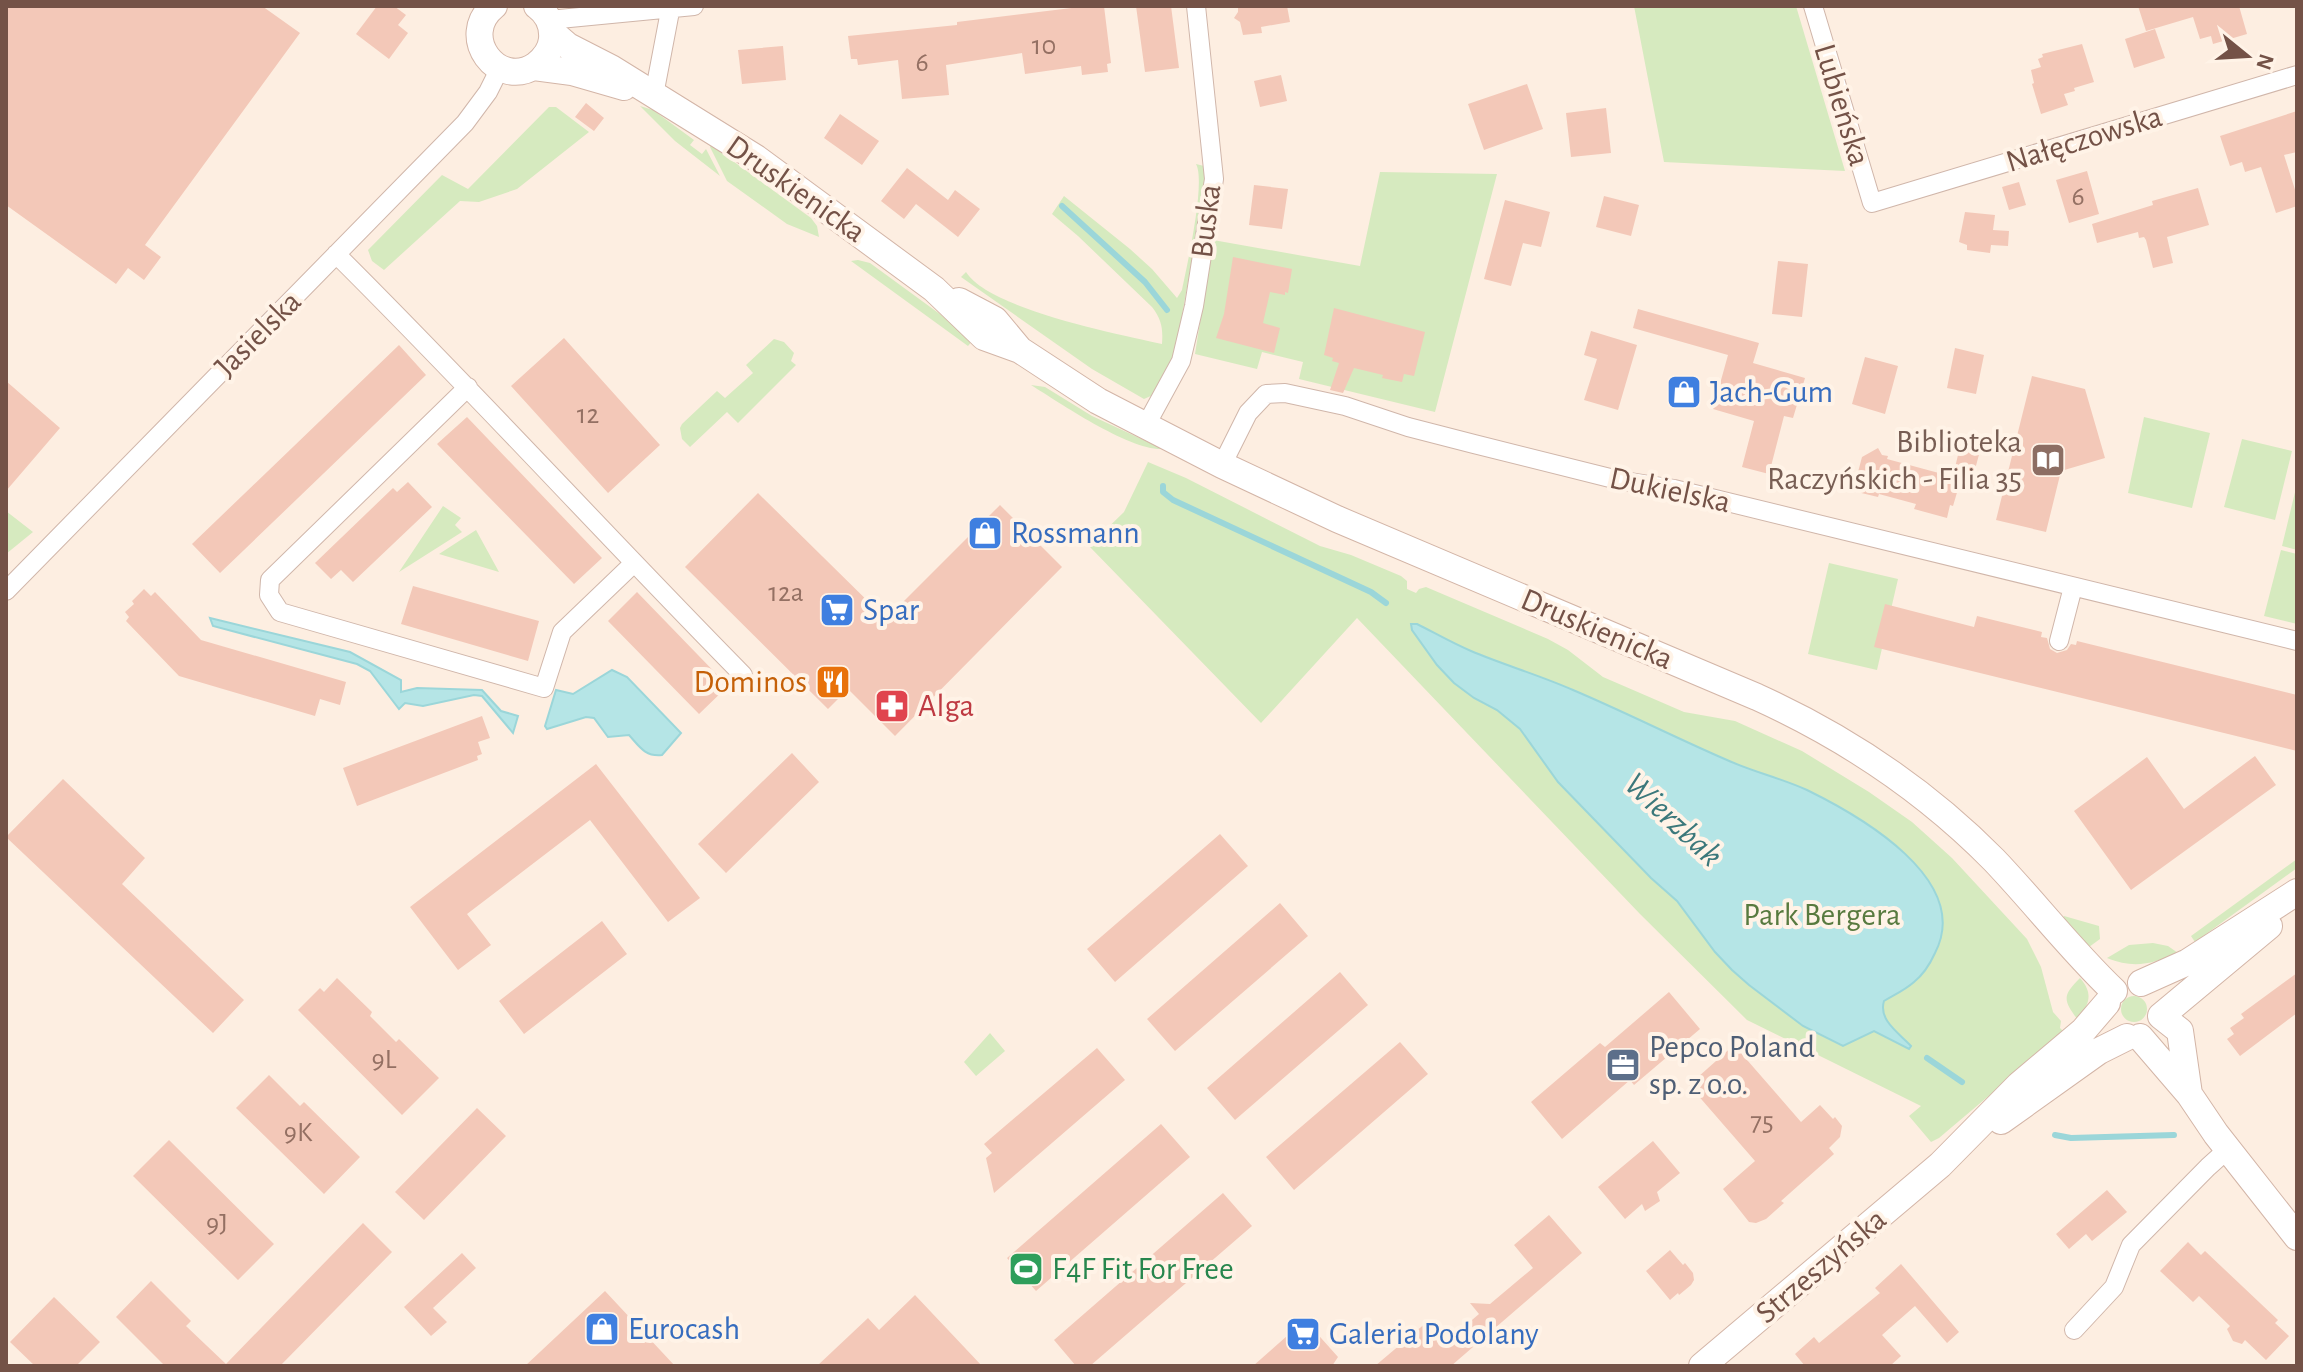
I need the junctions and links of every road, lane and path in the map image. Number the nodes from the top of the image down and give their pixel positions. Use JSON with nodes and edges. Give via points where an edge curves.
{"nodes":[{"id":1,"x":694,"y":6,"type":"edge"},
{"id":2,"x":1196,"y":6,"type":"edge"},
{"id":3,"x":1813,"y":6,"type":"edge"},
{"id":4,"x":672,"y":7,"type":"edge"},
{"id":5,"x":486,"y":10,"type":"edge"},
{"id":6,"x":546,"y":20,"type":"edge"},
{"id":7,"x":534,"y":67,"type":"junction"},
{"id":8,"x":500,"y":68,"type":"junction"},
{"id":9,"x":2297,"y":75,"type":"edge"},
{"id":10,"x":654,"y":95,"type":"junction"},
{"id":11,"x":1872,"y":203,"type":"joint"},
{"id":12,"x":336,"y":254,"type":"junction"},
{"id":13,"x":468,"y":387,"type":"junction"},
{"id":14,"x":1145,"y":427,"type":"junction"},
{"id":15,"x":1222,"y":465,"type":"junction"},
{"id":16,"x":634,"y":563,"type":"junction"},
{"id":17,"x":2073,"y":587,"type":"junction"},
{"id":18,"x":6,"y":591,"type":"edge"},
{"id":19,"x":2059,"y":641,"type":"dead end"},
{"id":20,"x":2297,"y":641,"type":"edge"},
{"id":21,"x":743,"y":675,"type":"dead end"},
{"id":22,"x":2297,"y":892,"type":"edge"},
{"id":23,"x":2297,"y":903,"type":"edge"},
{"id":24,"x":2141,"y":983,"type":"junction"},
{"id":25,"x":2111,"y":997,"type":"junction"},
{"id":26,"x":2161,"y":1016,"type":"junction"},
{"id":27,"x":2134,"y":1037,"type":"junction"},
{"id":28,"x":2189,"y":1094,"type":"junction"},
{"id":29,"x":2228,"y":1149,"type":"junction"},
{"id":30,"x":1940,"y":1165,"type":"junction"},
{"id":31,"x":2297,"y":1237,"type":"edge"},
{"id":32,"x":2074,"y":1330,"type":"dead end"},
{"id":33,"x":1702,"y":1366,"type":"edge"}],
"edges":[{"from":1,"to":4,"type":"street"},
{"from":2,"to":14,"type":"street","name":"Buska","via":[[1214,179],[1183,353]]},
{"from":3,"to":11,"type":"street","name":"Lubieńska"},
{"from":4,"to":6,"type":"street"},
{"from":4,"to":10,"type":"street"},
{"from":5,"to":8,"type":"street","via":[[480,41]]},
{"from":6,"to":7,"type":"street","via":[[551,46]]},
{"from":6,"to":10,"type":"street","name":"Druskienicka","via":[[568,46]]},
{"from":7,"to":8,"type":"street","name":"Druskienicka"},
{"from":7,"to":10,"type":"street","name":"Druskienicka"},
{"from":8,"to":12,"type":"street","name":"Jasielska","via":[[465,123]]},
{"from":9,"to":11,"type":"street","name":"Nałęczowska"},
{"from":10,"to":14,"type":"street","name":"Druskienicka","via":[[756,158],[934,289],[984,337],[1020,350]]},
{"from":12,"to":13,"type":"street"},
{"from":12,"to":18,"type":"street","name":"Jasielska"},
{"from":13,"to":16,"type":"street"},
{"from":13,"to":16,"type":"street","via":[[270,580],[269,595],[280,612],[544,688],[562,632]]},
{"from":14,"to":15,"type":"street","name":"Druskienicka"},
{"from":15,"to":17,"type":"street","name":"Dukielska","via":[[1248,413],[1266,394],[1285,393],[1618,480],[1674,489]]},
{"from":15,"to":25,"type":"street","name":"Druskienicka","via":[[1757,697],[1838,739],[1951,818]]},
{"from":16,"to":21,"type":"street"},
{"from":17,"to":19,"type":"street"},
{"from":17,"to":20,"type":"street","name":"Dukielska"},
{"from":22,"to":24,"type":"street","via":[[2188,962]]},
{"from":23,"to":26,"type":"street"},
{"from":24,"to":25,"type":"street","via":[[2126,983]]},
{"from":24,"to":26,"type":"street","via":[[2158,996]]},
{"from":25,"to":27,"type":"street","via":[[2110,1024]]},
{"from":25,"to":30,"type":"street","name":"Strzeszyńska","via":[[2083,1031],[2019,1085]]},
{"from":26,"to":27,"type":"street","via":[[2153,1029]]},
{"from":26,"to":28,"type":"street","via":[[2180,1031]]},
{"from":27,"to":28,"type":"street"},
{"from":27,"to":30,"type":"street","name":"Strzeszyńska","via":[[2099,1051]]},
{"from":28,"to":29,"type":"street"},
{"from":29,"to":31,"type":"street"},
{"from":29,"to":32,"type":"street","via":[[2131,1245],[2114,1287]]},
{"from":30,"to":33,"type":"street","name":"Strzeszyńska"}]}
